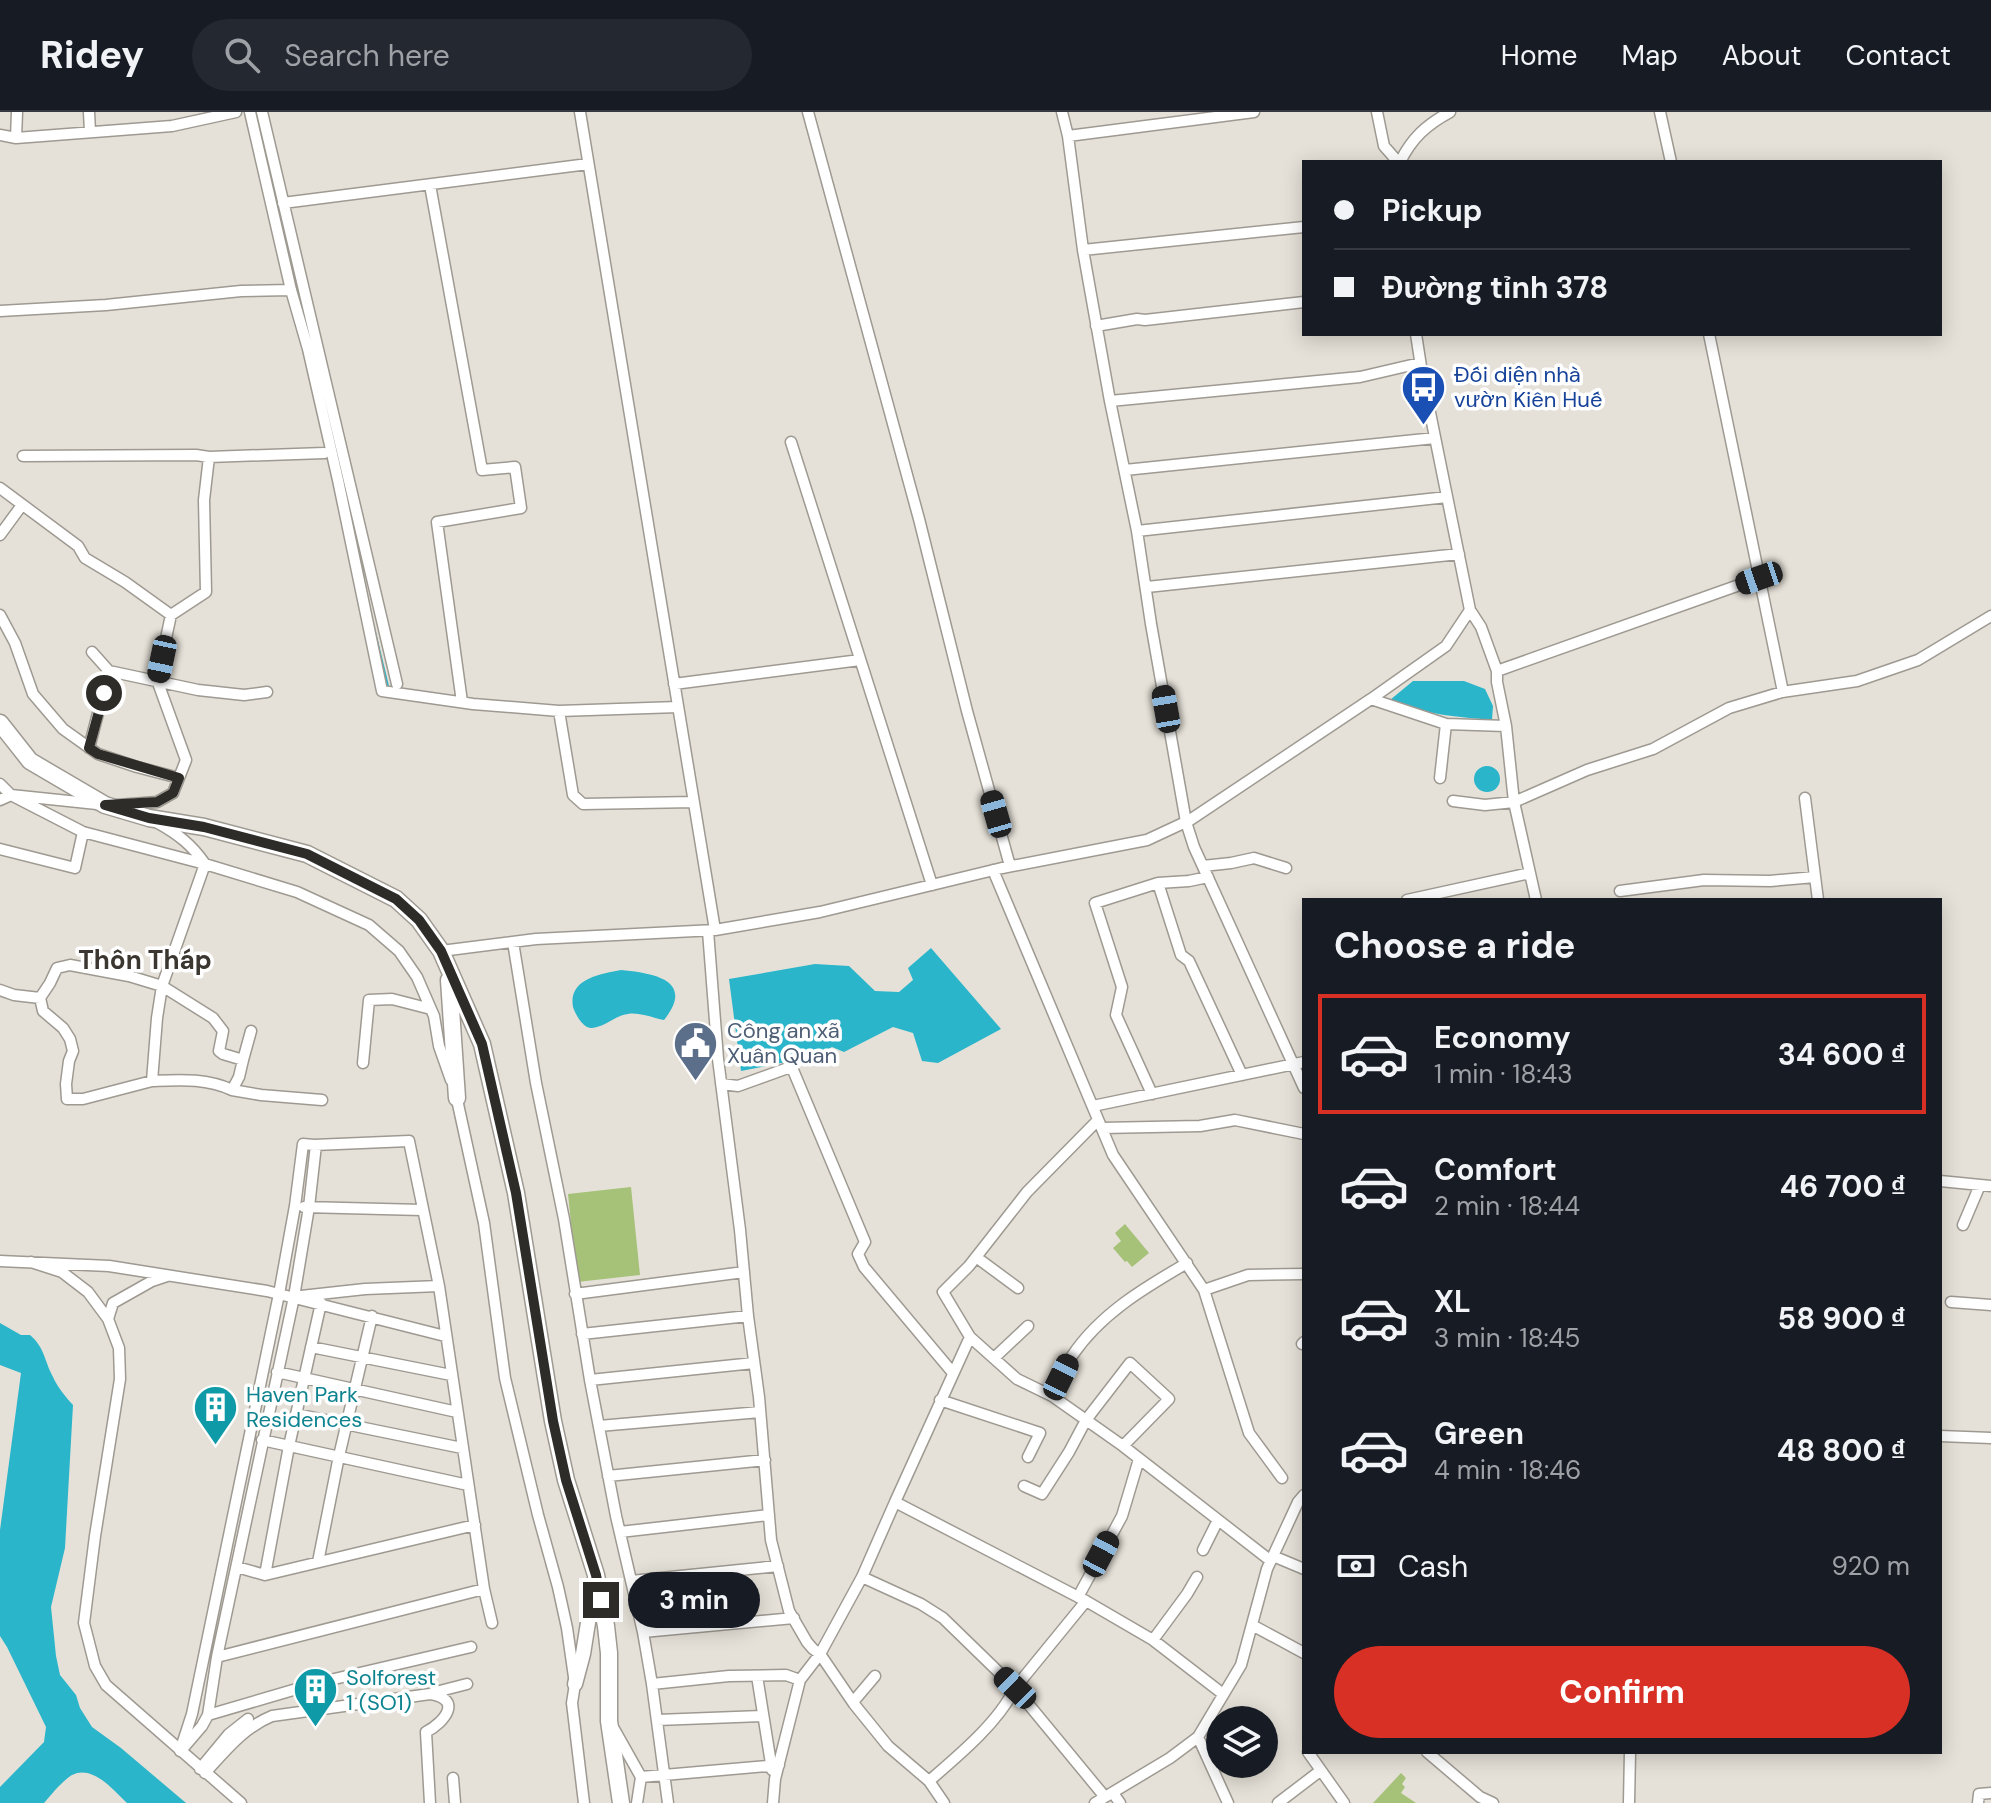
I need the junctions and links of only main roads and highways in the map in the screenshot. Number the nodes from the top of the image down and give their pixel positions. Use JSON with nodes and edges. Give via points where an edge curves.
{"nodes":[{"id":1,"x":0,"y":723,"type":"edge"},
{"id":2,"x":445,"y":958,"type":"junction"},
{"id":3,"x":457,"y":1098,"type":"road end"},
{"id":4,"x":596,"y":1575,"type":"junction"},
{"id":5,"x":575,"y":1684,"type":"road end"},
{"id":6,"x":621,"y":1803,"type":"edge"}],
"edges":[{"from":1,"to":2,"type":"main road","via":[[30,761],[105,805],[307,854],[396,899],[419,920]]},
{"from":2,"to":3,"type":"main road"},
{"from":2,"to":4,"type":"main road","via":[[482,1044],[516,1193],[553,1421]]},
{"from":4,"to":5,"type":"main road"},
{"from":4,"to":6,"type":"main road","via":[[609,1653],[609,1721]]}]}
